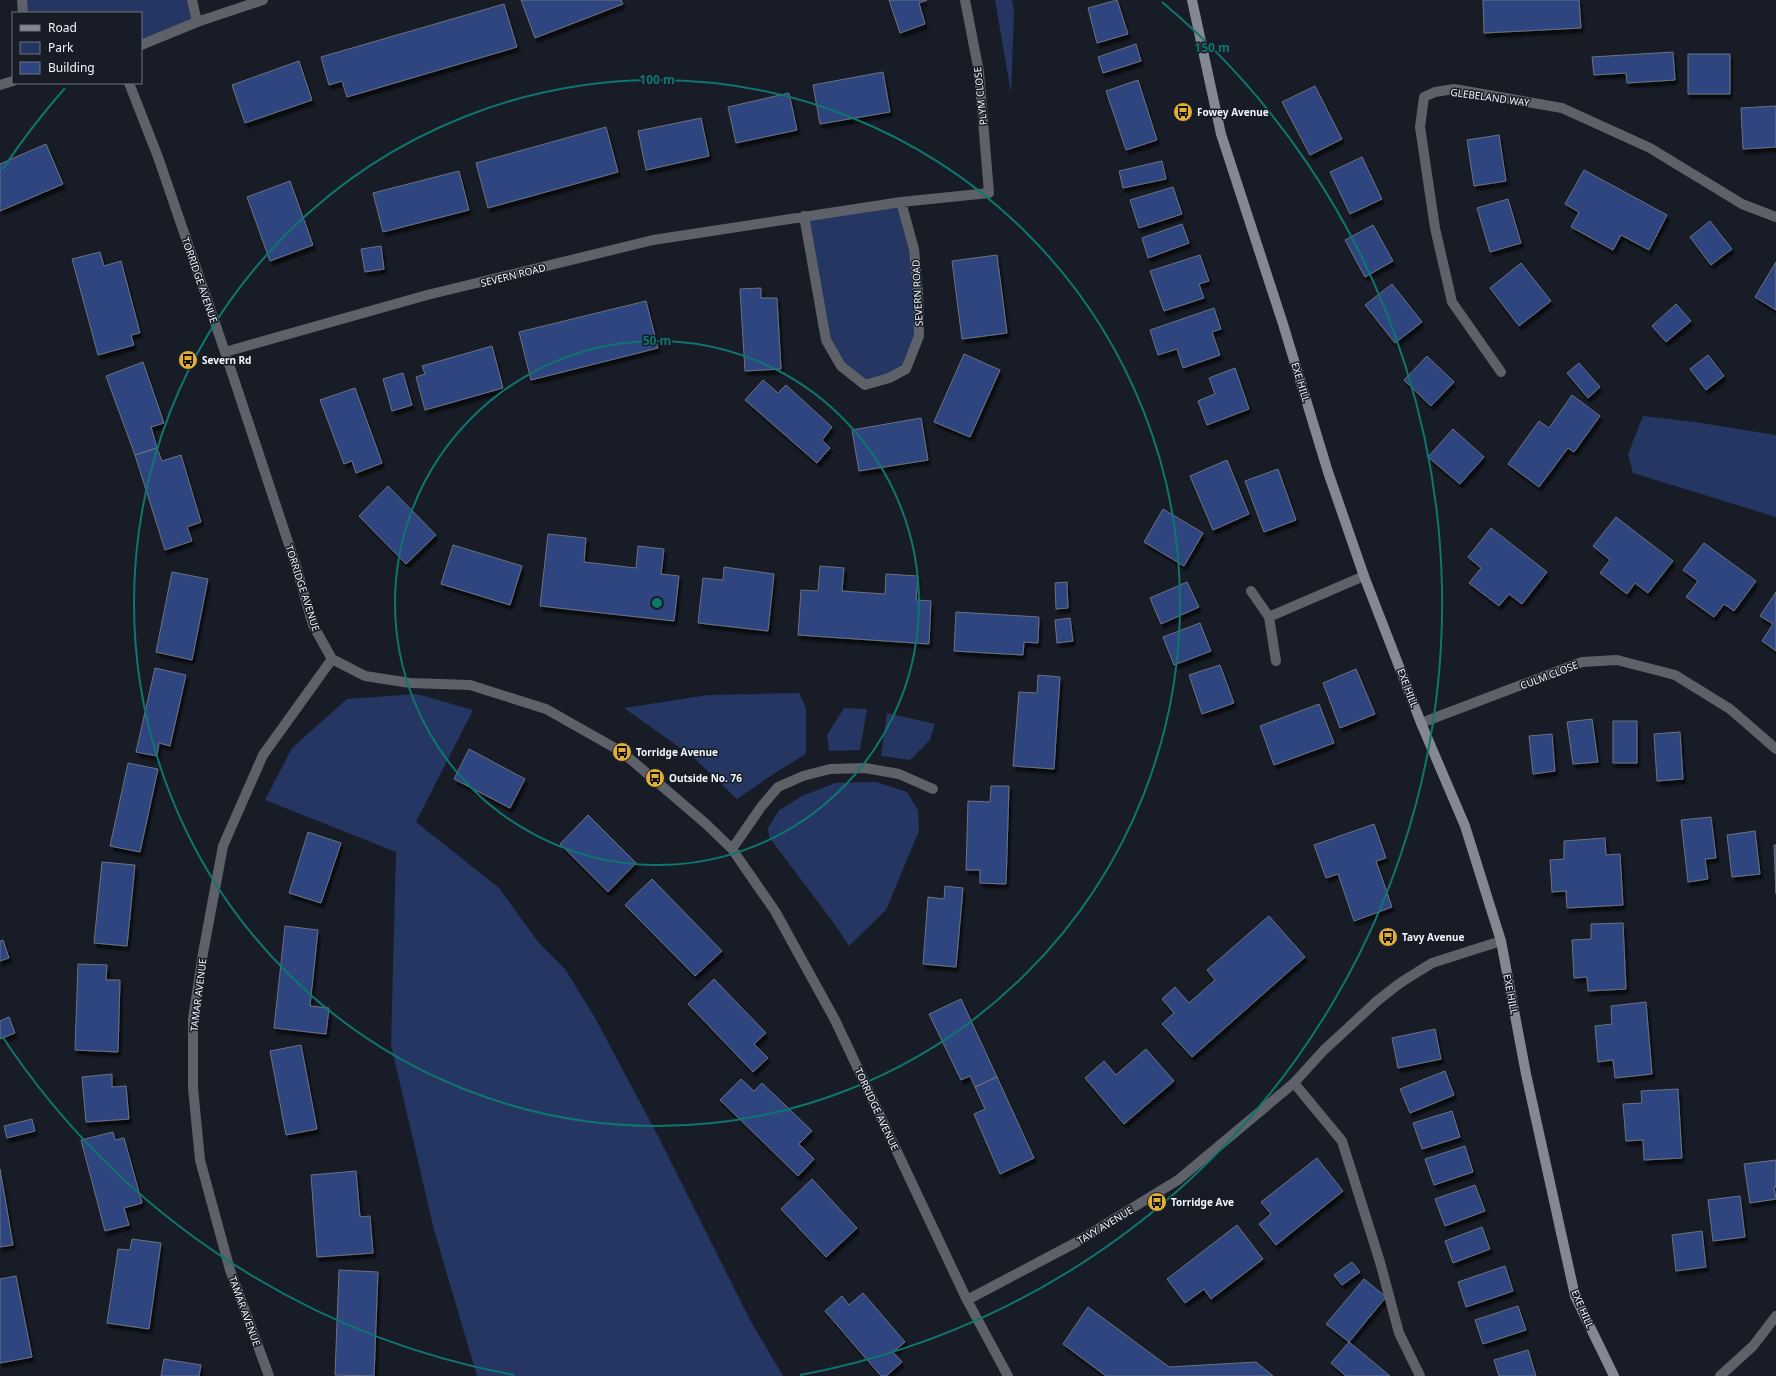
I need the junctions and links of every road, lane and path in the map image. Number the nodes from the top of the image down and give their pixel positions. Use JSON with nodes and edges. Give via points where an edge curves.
{"nodes":[{"id":1,"x":22,"y":0,"type":"edge"},
{"id":2,"x":192,"y":0,"type":"edge"},
{"id":3,"x":263,"y":0,"type":"edge"},
{"id":4,"x":964,"y":0,"type":"edge"},
{"id":5,"x":1192,"y":0,"type":"edge"},
{"id":6,"x":24,"y":12,"type":"edge"},
{"id":7,"x":197,"y":22,"type":"junction"},
{"id":8,"x":142,"y":45,"type":"edge"},
{"id":9,"x":12,"y":81,"type":"edge"},
{"id":10,"x":129,"y":84,"type":"edge"},
{"id":11,"x":0,"y":85,"type":"edge"},
{"id":12,"x":989,"y":193,"type":"joint"},
{"id":13,"x":901,"y":202,"type":"junction"},
{"id":14,"x":804,"y":216,"type":"junction"},
{"id":15,"x":1776,"y":217,"type":"edge"},
{"id":16,"x":225,"y":352,"type":"junction"},
{"id":17,"x":1501,"y":372,"type":"dead end"},
{"id":18,"x":1364,"y":576,"type":"junction"},
{"id":19,"x":1251,"y":591,"type":"dead end"},
{"id":20,"x":1269,"y":617,"type":"junction"},
{"id":21,"x":332,"y":659,"type":"junction"},
{"id":22,"x":1276,"y":661,"type":"dead end"},
{"id":23,"x":1421,"y":723,"type":"junction"},
{"id":24,"x":1776,"y":750,"type":"edge"},
{"id":25,"x":933,"y":789,"type":"dead end"},
{"id":26,"x":732,"y":849,"type":"junction"},
{"id":27,"x":1501,"y":941,"type":"junction"},
{"id":28,"x":1294,"y":1083,"type":"junction"},
{"id":29,"x":967,"y":1300,"type":"junction"},
{"id":30,"x":1776,"y":1316,"type":"edge"},
{"id":31,"x":269,"y":1376,"type":"edge"},
{"id":32,"x":1008,"y":1376,"type":"edge"},
{"id":33,"x":1420,"y":1376,"type":"edge"},
{"id":34,"x":1614,"y":1376,"type":"edge"},
{"id":35,"x":1720,"y":1376,"type":"edge"}],
"edges":[{"from":1,"to":6,"type":"street"},
{"from":2,"to":7,"type":"street"},
{"from":3,"to":7,"type":"street"},
{"from":4,"to":12,"type":"street","name":"PLYM CLOSE","via":[[979,72]]},
{"from":5,"to":18,"type":"street","name":"EXE HILL","via":[[1221,134],[1328,472]]},
{"from":7,"to":8,"type":"street"},
{"from":9,"to":11,"type":"street"},
{"from":10,"to":16,"type":"street","name":"TORRIDGE AVENUE","via":[[158,157]]},
{"from":12,"to":13,"type":"street","name":"SEVERN ROAD"},
{"from":13,"to":14,"type":"street","name":"SEVERN ROAD"},
{"from":13,"to":14,"type":"street","name":"SEVERN ROAD","via":[[914,248],[919,336],[906,369],[889,378],[865,384],[841,366],[826,340]]},
{"from":14,"to":16,"type":"street","name":"SEVERN ROAD","via":[[653,240],[427,295]]},
{"from":15,"to":17,"type":"street","name":"GLEBELAND WAY","via":[[1742,204],[1650,148],[1562,108],[1454,89],[1424,97],[1420,127],[1435,228],[1452,302]]},
{"from":16,"to":21,"type":"street","name":"TORRIDGE AVENUE","via":[[313,625]]},
{"from":18,"to":20,"type":"street"},
{"from":18,"to":23,"type":"street","name":"EXE HILL"},
{"from":19,"to":20,"type":"street"},
{"from":20,"to":22,"type":"street"},
{"from":21,"to":26,"type":"street","name":"TORRIDGE AVENUE","via":[[365,676],[410,682],[470,685],[546,709],[622,752],[683,803]]},
{"from":21,"to":31,"type":"street","name":"TAMAR AVENUE","via":[[263,754],[223,846],[193,1019],[193,1088],[200,1160],[230,1270]]},
{"from":23,"to":24,"type":"street","name":"CULM CLOSE","via":[[1582,662],[1618,660],[1675,675],[1730,709]]},
{"from":23,"to":27,"type":"street","name":"EXE HILL","via":[[1465,826]]},
{"from":25,"to":26,"type":"street","via":[[899,774],[865,768],[830,770],[803,776],[778,788],[761,807]]},
{"from":26,"to":29,"type":"street","name":"TORRIDGE AVENUE","via":[[774,911],[835,1020]]},
{"from":27,"to":28,"type":"street","name":"TAVY AVENUE","via":[[1432,963],[1400,983],[1323,1051]]},
{"from":27,"to":34,"type":"street","name":"EXE HILL","via":[[1526,1074],[1575,1296]]},
{"from":28,"to":29,"type":"street","name":"TAVY AVENUE","via":[[1178,1180],[1075,1243]]},
{"from":28,"to":33,"type":"street","via":[[1342,1141],[1399,1332]]},
{"from":29,"to":32,"type":"street","name":"TORRIDGE AVENUE"},
{"from":30,"to":35,"type":"street","via":[[1753,1346]]}]}
